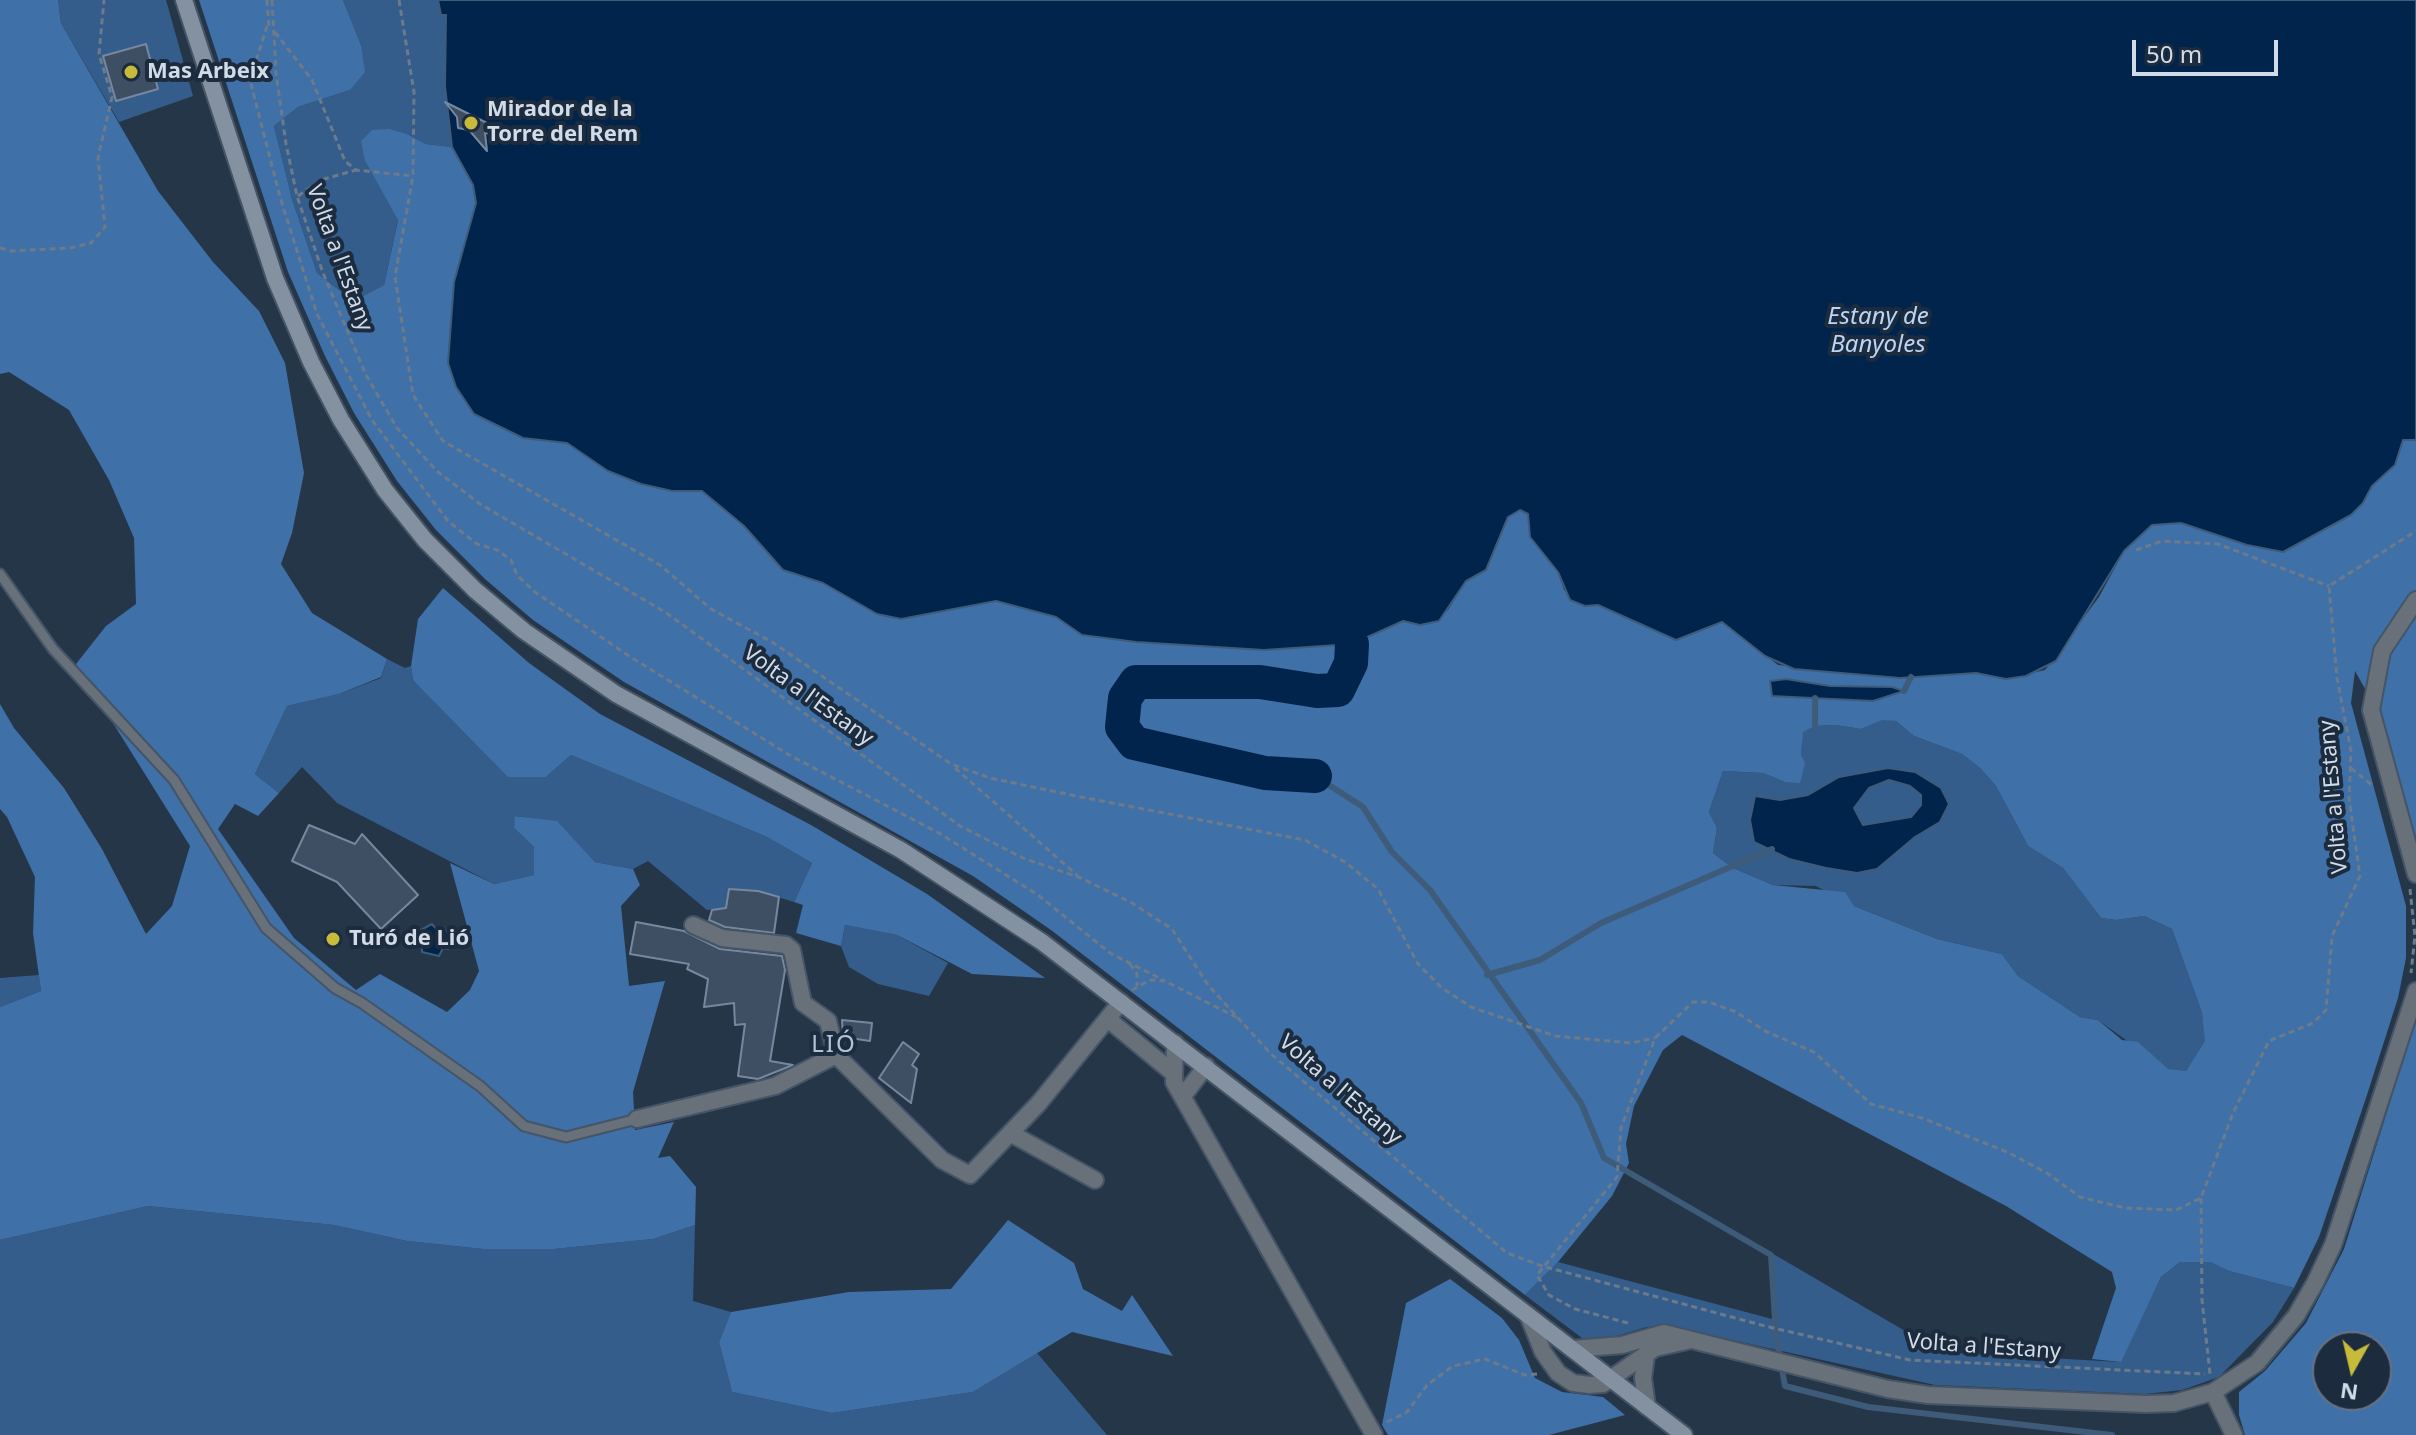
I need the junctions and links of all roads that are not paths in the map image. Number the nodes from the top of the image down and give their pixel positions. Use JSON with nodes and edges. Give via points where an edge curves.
{"nodes":[{"id":1,"x":184,"y":0,"type":"edge"},
{"id":2,"x":0,"y":574,"type":"edge"},
{"id":3,"x":2416,"y":600,"type":"edge"},
{"id":4,"x":2412,"y":876,"type":"edge"},
{"id":5,"x":693,"y":925,"type":"dead end"},
{"id":6,"x":2412,"y":988,"type":"edge"},
{"id":7,"x":1121,"y":1002,"type":"junction"},
{"id":8,"x":1109,"y":1020,"type":"junction"},
{"id":9,"x":1175,"y":1043,"type":"junction"},
{"id":10,"x":836,"y":1055,"type":"junction"},
{"id":11,"x":1206,"y":1066,"type":"junction"},
{"id":12,"x":1172,"y":1072,"type":"junction"},
{"id":13,"x":1183,"y":1096,"type":"junction"},
{"id":14,"x":637,"y":1119,"type":"joint"},
{"id":15,"x":1010,"y":1133,"type":"junction"},
{"id":16,"x":1095,"y":1180,"type":"dead end"},
{"id":17,"x":1528,"y":1315,"type":"junction"},
{"id":18,"x":1693,"y":1340,"type":"junction"},
{"id":19,"x":1622,"y":1345,"type":"junction"},
{"id":20,"x":1572,"y":1349,"type":"junction"},
{"id":21,"x":1646,"y":1356,"type":"junction"},
{"id":22,"x":1611,"y":1379,"type":"junction"},
{"id":23,"x":2213,"y":1392,"type":"junction"},
{"id":24,"x":1647,"y":1407,"type":"junction"},
{"id":25,"x":1373,"y":1432,"type":"edge"},
{"id":26,"x":1684,"y":1435,"type":"edge"},
{"id":27,"x":2234,"y":1435,"type":"edge"}],
"edges":[{"from":1,"to":7,"type":"main road","via":[[275,278],[311,362],[385,490],[425,540],[475,590],[572,666],[952,881]]},
{"from":2,"to":14,"type":"lane","via":[[53,649],[174,780],[266,928],[335,988],[480,1086],[524,1126],[566,1137]]},
{"from":3,"to":4,"type":"street","via":[[2382,651],[2371,710]]},
{"from":5,"to":10,"type":"street","via":[[722,938],[792,950],[803,1003],[828,1021]]},
{"from":6,"to":23,"type":"street","via":[[2333,1245],[2315,1283],[2257,1363]]},
{"from":7,"to":8,"type":"street"},
{"from":7,"to":9,"type":"main road"},
{"from":8,"to":12,"type":"street"},
{"from":8,"to":15,"type":"street"},
{"from":9,"to":11,"type":"main road"},
{"from":9,"to":12,"type":"street"},
{"from":10,"to":14,"type":"street","via":[[775,1086]]},
{"from":10,"to":15,"type":"street","via":[[942,1160],[970,1175]]},
{"from":11,"to":13,"type":"street"},
{"from":11,"to":17,"type":"main road"},
{"from":12,"to":13,"type":"street"},
{"from":13,"to":25,"type":"street"},
{"from":15,"to":16,"type":"street"},
{"from":17,"to":20,"type":"main road"},
{"from":17,"to":22,"type":"street","via":[[1558,1373],[1589,1385]]},
{"from":18,"to":19,"type":"street","via":[[1664,1333]]},
{"from":18,"to":21,"type":"street","via":[[1655,1348]]},
{"from":18,"to":23,"type":"street","via":[[1928,1395],[2146,1404]]},
{"from":19,"to":20,"type":"street"},
{"from":19,"to":22,"type":"street"},
{"from":20,"to":22,"type":"main road"},
{"from":21,"to":22,"type":"street"},
{"from":21,"to":24,"type":"street"},
{"from":22,"to":24,"type":"main road"},
{"from":23,"to":27,"type":"street"},
{"from":24,"to":26,"type":"main road"}]}
